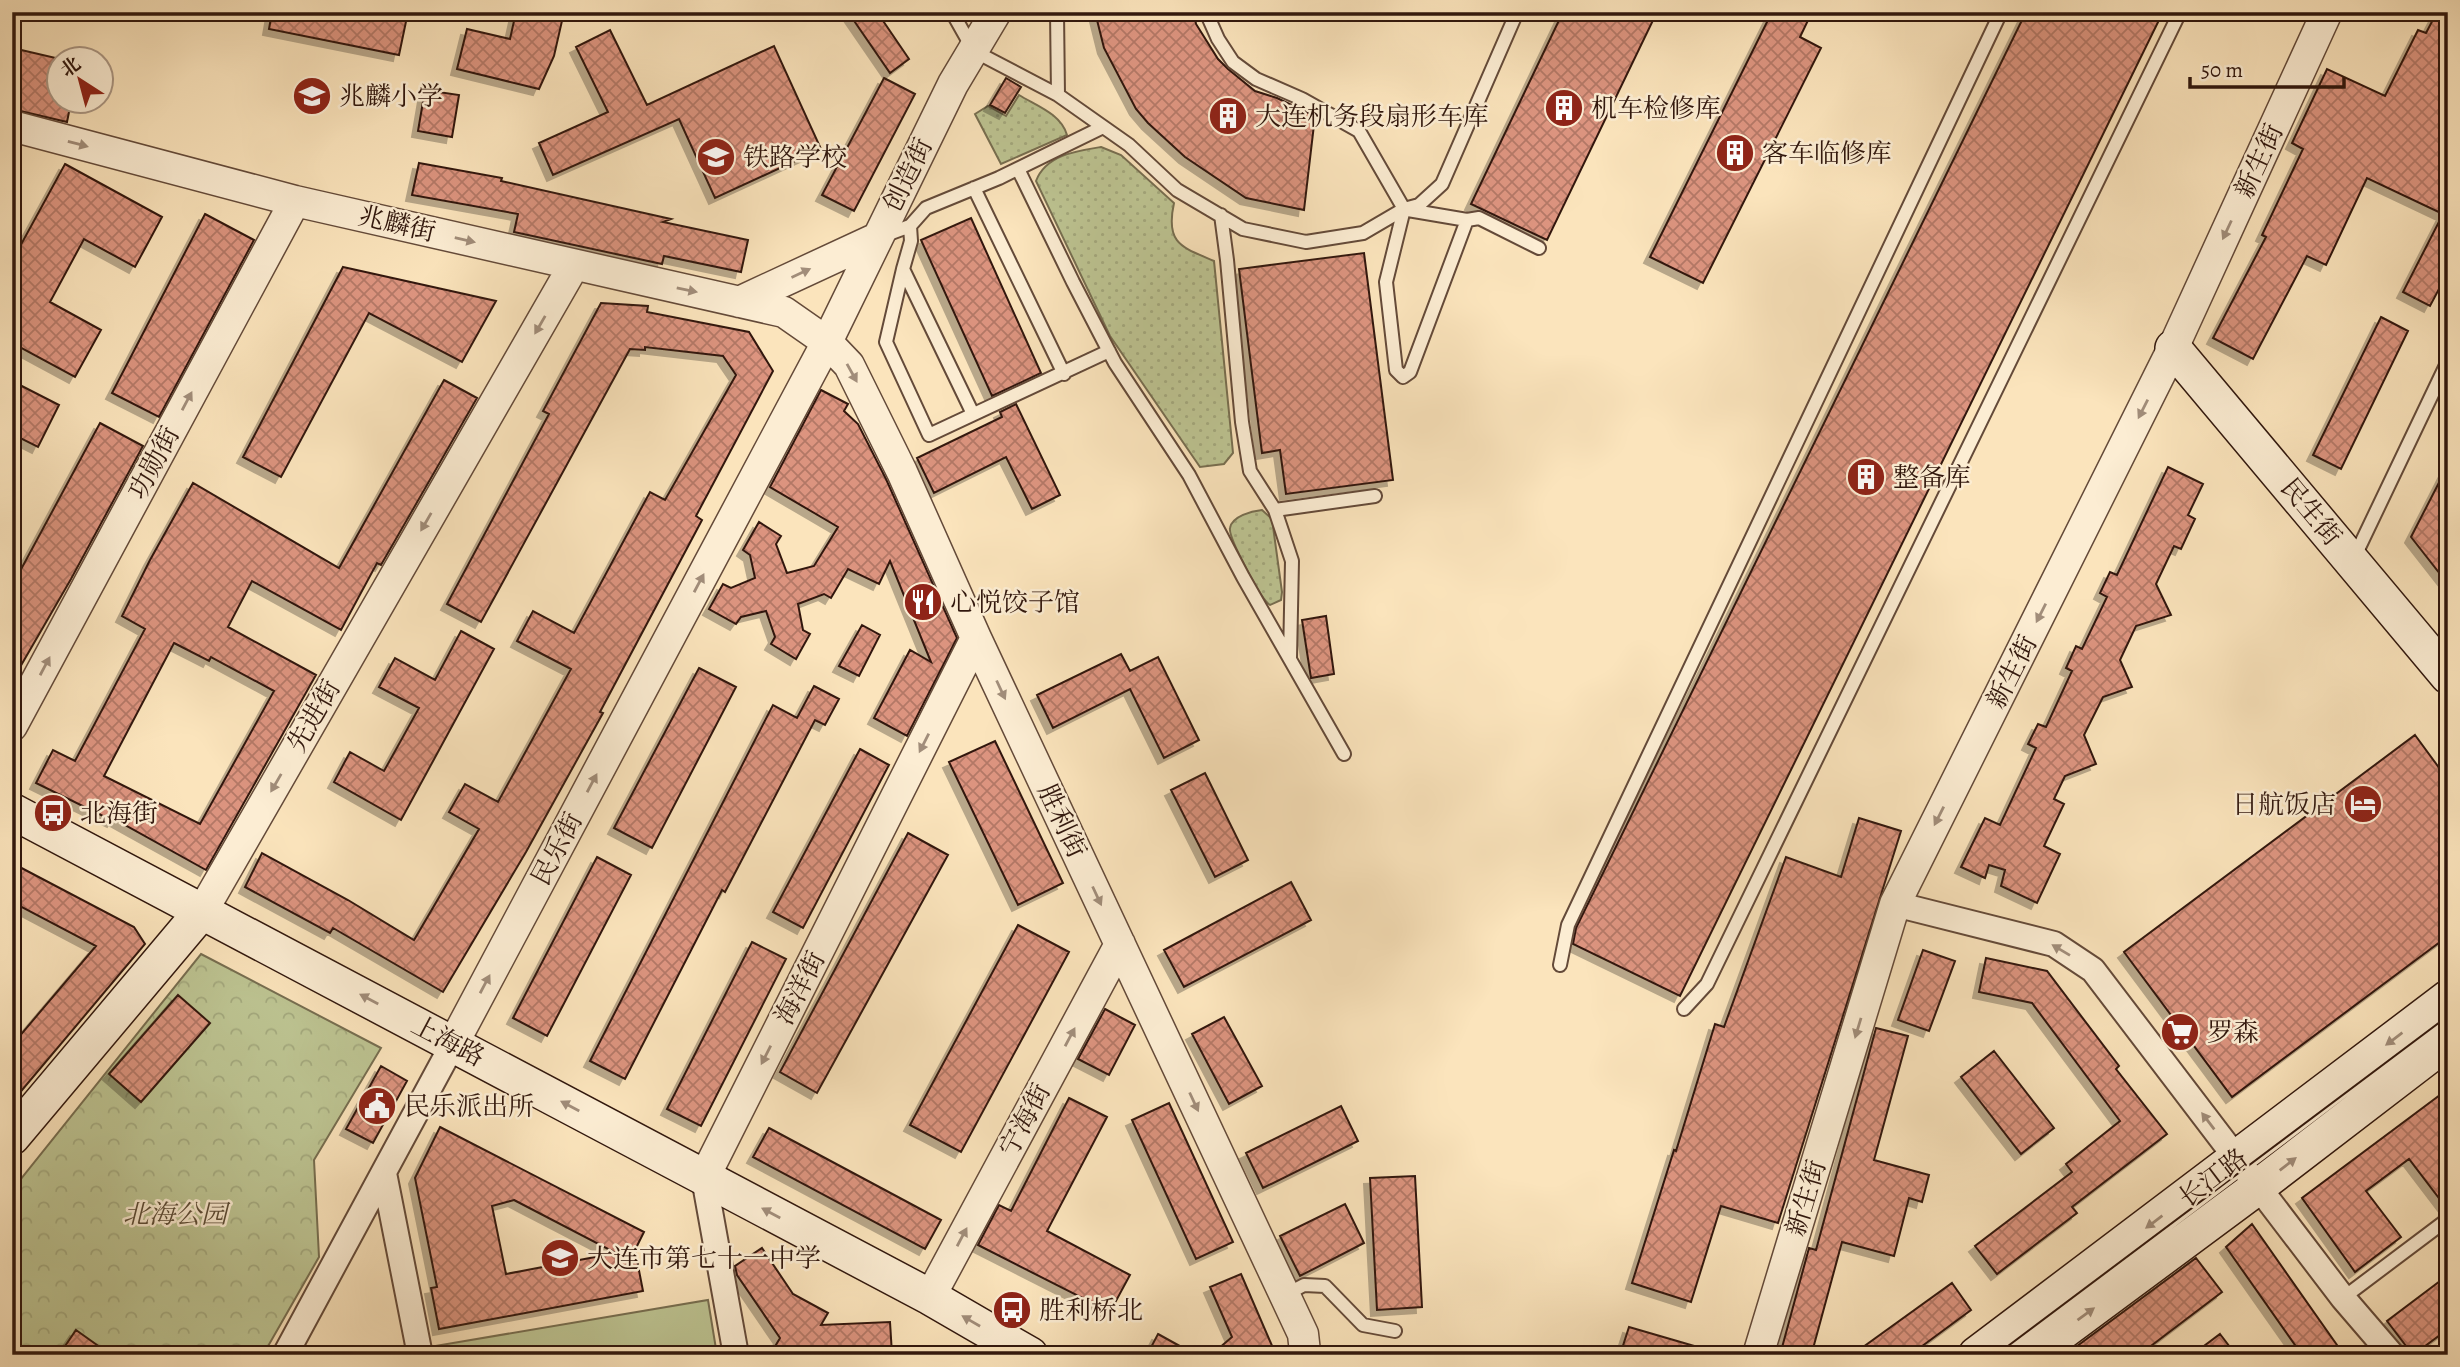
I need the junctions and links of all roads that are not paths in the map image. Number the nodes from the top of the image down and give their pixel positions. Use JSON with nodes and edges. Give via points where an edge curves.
{"nodes":[{"id":1,"x":952,"y":12,"type":"edge"},
{"id":2,"x":996,"y":12,"type":"edge"},
{"id":3,"x":1058,"y":12,"type":"edge"},
{"id":4,"x":1206,"y":12,"type":"edge"},
{"id":5,"x":1517,"y":12,"type":"edge"},
{"id":6,"x":2001,"y":12,"type":"edge"},
{"id":7,"x":2180,"y":12,"type":"edge"},
{"id":8,"x":2327,"y":12,"type":"edge"},
{"id":9,"x":974,"y":51,"type":"junction"},
{"id":10,"x":1058,"y":95,"type":"junction"},
{"id":11,"x":12,"y":126,"type":"edge"},
{"id":12,"x":1103,"y":127,"type":"junction"},
{"id":13,"x":1018,"y":169,"type":"junction"},
{"id":14,"x":974,"y":188,"type":"junction"},
{"id":15,"x":295,"y":201,"type":"junction"},
{"id":16,"x":1404,"y":209,"type":"junction"},
{"id":17,"x":1221,"y":215,"type":"junction"},
{"id":18,"x":1467,"y":220,"type":"junction"},
{"id":19,"x":910,"y":226,"type":"junction"},
{"id":20,"x":877,"y":239,"type":"junction"},
{"id":21,"x":1539,"y":248,"type":"dead end"},
{"id":22,"x":574,"y":265,"type":"junction"},
{"id":23,"x":904,"y":269,"type":"junction"},
{"id":24,"x":739,"y":302,"type":"junction"},
{"id":25,"x":784,"y":312,"type":"joint"},
{"id":26,"x":827,"y":342,"type":"junction"},
{"id":27,"x":2174,"y":348,"type":"junction"},
{"id":28,"x":1109,"y":351,"type":"junction"},
{"id":29,"x":2448,"y":361,"type":"edge"},
{"id":30,"x":1064,"y":374,"type":"junction"},
{"id":31,"x":973,"y":414,"type":"junction"},
{"id":32,"x":1375,"y":496,"type":"dead end"},
{"id":33,"x":1275,"y":510,"type":"junction"},
{"id":34,"x":2353,"y":562,"type":"junction"},
{"id":35,"x":976,"y":638,"type":"junction"},
{"id":36,"x":1290,"y":658,"type":"junction"},
{"id":37,"x":2448,"y":676,"type":"edge"},
{"id":38,"x":12,"y":726,"type":"edge"},
{"id":39,"x":1344,"y":754,"type":"dead end"},
{"id":40,"x":12,"y":811,"type":"edge"},
{"id":41,"x":1895,"y":905,"type":"junction"},
{"id":42,"x":203,"y":910,"type":"junction"},
{"id":43,"x":1120,"y":944,"type":"junction"},
{"id":44,"x":1560,"y":965,"type":"dead end"},
{"id":45,"x":2448,"y":998,"type":"edge"},
{"id":46,"x":1684,"y":1009,"type":"dead end"},
{"id":47,"x":2448,"y":1041,"type":"edge"},
{"id":48,"x":453,"y":1044,"type":"junction"},
{"id":49,"x":12,"y":1137,"type":"edge"},
{"id":50,"x":384,"y":1173,"type":"junction"},
{"id":51,"x":2249,"y":1173,"type":"junction"},
{"id":52,"x":704,"y":1178,"type":"junction"},
{"id":53,"x":2448,"y":1219,"type":"edge"},
{"id":54,"x":1285,"y":1295,"type":"junction"},
{"id":55,"x":929,"y":1297,"type":"junction"},
{"id":56,"x":2343,"y":1298,"type":"junction"},
{"id":57,"x":1395,"y":1331,"type":"dead end"},
{"id":58,"x":285,"y":1355,"type":"edge"},
{"id":59,"x":420,"y":1355,"type":"edge"},
{"id":60,"x":736,"y":1355,"type":"edge"},
{"id":61,"x":1030,"y":1355,"type":"edge"},
{"id":62,"x":1303,"y":1355,"type":"edge"},
{"id":63,"x":1758,"y":1355,"type":"edge"},
{"id":64,"x":1976,"y":1355,"type":"edge"},
{"id":65,"x":2031,"y":1355,"type":"edge"},
{"id":66,"x":2392,"y":1355,"type":"edge"}],
"edges":[{"from":1,"to":9,"type":"lane"},
{"from":2,"to":9,"type":"street","name":"创造街"},
{"from":3,"to":10,"type":"lane"},
{"from":4,"to":16,"type":"lane","via":[[1218,39],[1240,68],[1359,131]]},
{"from":5,"to":16,"type":"lane","via":[[1443,184],[1419,205]]},
{"from":6,"to":44,"type":"lane","via":[[1568,925]]},
{"from":7,"to":46,"type":"lane","via":[[1707,984]]},
{"from":8,"to":27,"type":"street","name":"新生街","one_way":true},
{"from":9,"to":10,"type":"lane"},
{"from":9,"to":20,"type":"street","name":"创造街","via":[[953,84]]},
{"from":10,"to":12,"type":"lane"},
{"from":11,"to":15,"type":"street","name":"兆麟街","one_way":true},
{"from":12,"to":13,"type":"lane"},
{"from":12,"to":17,"type":"lane","via":[[1177,190]]},
{"from":13,"to":14,"type":"lane"},
{"from":13,"to":28,"type":"lane"},
{"from":14,"to":19,"type":"lane","via":[[926,208]]},
{"from":14,"to":30,"type":"lane"},
{"from":15,"to":22,"type":"street","name":"兆麟街","one_way":true},
{"from":38,"to":15,"type":"street","name":"功勋街","one_way":true},
{"from":16,"to":17,"type":"lane","via":[[1363,233],[1306,242],[1243,229]]},
{"from":16,"to":18,"type":"lane"},
{"from":16,"to":18,"type":"lane","via":[[1386,282],[1396,370],[1403,377],[1410,372]]},
{"from":17,"to":33,"type":"lane","via":[[1250,471]]},
{"from":18,"to":21,"type":"lane","via":[[1479,218]]},
{"from":19,"to":20,"type":"lane"},
{"from":19,"to":23,"type":"lane"},
{"from":24,"to":20,"type":"street","one_way":true},
{"from":20,"to":26,"type":"street","name":"创造街"},
{"from":22,"to":24,"type":"street","name":"兆麟街","one_way":true},
{"from":22,"to":42,"type":"street","name":"先进街","one_way":true},
{"from":23,"to":31,"type":"lane"},
{"from":23,"to":31,"type":"lane","via":[[886,341],[929,435]]},
{"from":24,"to":25,"type":"street","name":"兆麟街"},
{"from":25,"to":26,"type":"street","name":"胜利街"},
{"from":26,"to":35,"type":"street","name":"胜利街","one_way":true,"via":[[849,365]]},
{"from":48,"to":26,"type":"street","name":"民乐街","one_way":true},
{"from":27,"to":34,"type":"main road","name":"民生街"},
{"from":27,"to":41,"type":"street","name":"新生街","one_way":true},
{"from":28,"to":30,"type":"lane"},
{"from":28,"to":36,"type":"lane","via":[[1189,475]]},
{"from":29,"to":34,"type":"lane"},
{"from":30,"to":31,"type":"lane"},
{"from":32,"to":33,"type":"lane"},
{"from":33,"to":36,"type":"lane","via":[[1292,561]]},
{"from":34,"to":37,"type":"main road","name":"民生街"},
{"from":35,"to":43,"type":"street","name":"胜利街","one_way":true},
{"from":35,"to":52,"type":"street","name":"海洋街","one_way":true},
{"from":36,"to":39,"type":"lane"},
{"from":40,"to":42,"type":"main road","name":"上海路"},
{"from":51,"to":41,"type":"street","one_way":true,"via":[[2093,970],[2054,944]]},
{"from":41,"to":63,"type":"street","name":"新生街","one_way":true},
{"from":48,"to":42,"type":"main road","name":"上海路","one_way":true},
{"from":42,"to":49,"type":"main road","name":"先进街"},
{"from":43,"to":54,"type":"street","name":"胜利街","one_way":true},
{"from":55,"to":43,"type":"street","name":"宁海街","one_way":true},
{"from":45,"to":51,"type":"main road","name":"长江路","one_way":true},
{"from":51,"to":47,"type":"main road","name":"长江路","one_way":true},
{"from":48,"to":50,"type":"street","name":"民乐街"},
{"from":52,"to":48,"type":"main road","name":"上海路","one_way":true},
{"from":50,"to":58,"type":"street","name":"民乐街"},
{"from":50,"to":59,"type":"street"},
{"from":51,"to":56,"type":"street"},
{"from":51,"to":64,"type":"main road","name":"长江路","one_way":true},
{"from":65,"to":51,"type":"main road","name":"长江路","one_way":true},
{"from":55,"to":52,"type":"main road","name":"上海路","one_way":true},
{"from":52,"to":60,"type":"street"},
{"from":53,"to":56,"type":"lane"},
{"from":54,"to":57,"type":"lane","via":[[1304,1285],[1325,1286],[1363,1325]]},
{"from":54,"to":62,"type":"street","name":"胜利街","via":[[1303,1334]]},
{"from":61,"to":55,"type":"main road","name":"上海路","one_way":true},
{"from":56,"to":66,"type":"street"}]}
